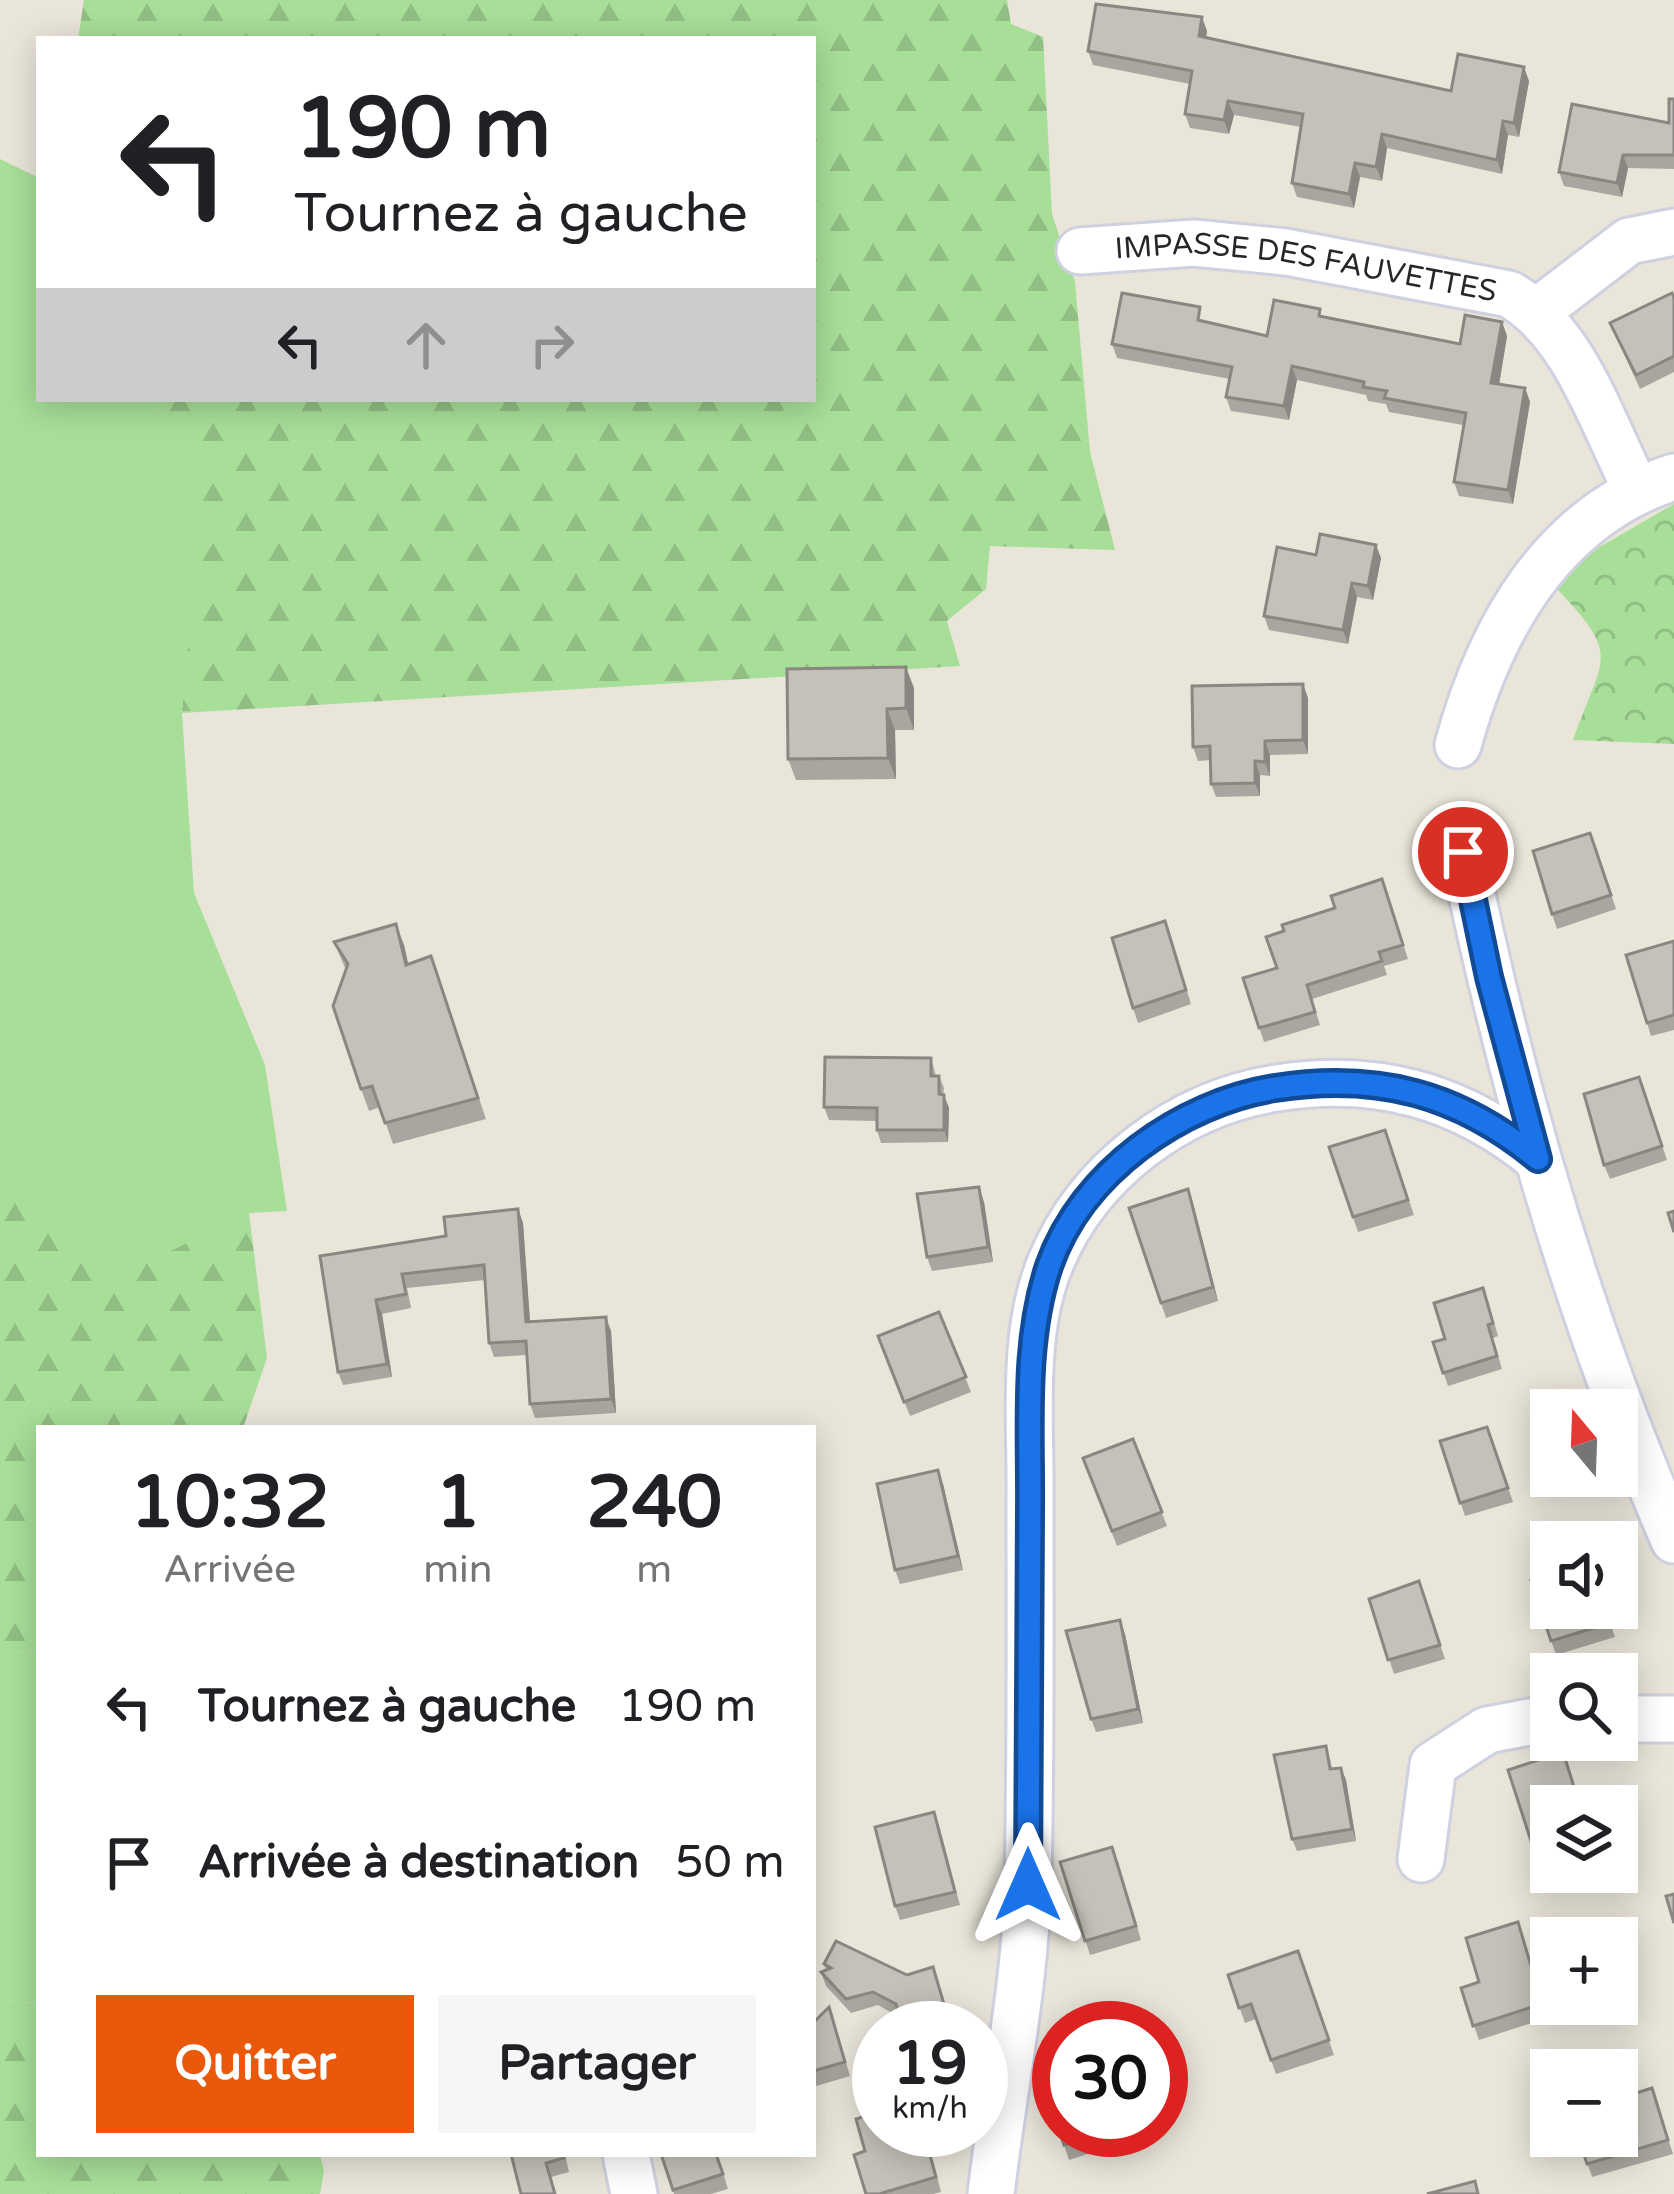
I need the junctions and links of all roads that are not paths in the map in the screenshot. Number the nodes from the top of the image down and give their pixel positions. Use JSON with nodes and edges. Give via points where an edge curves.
{"nodes":[{"id":1,"x":1674,"y":232,"type":"edge"},
{"id":2,"x":1080,"y":251,"type":"dead end"},
{"id":3,"x":1539,"y":310,"type":"junction"},
{"id":4,"x":1655,"y":483,"type":"edge"},
{"id":5,"x":1458,"y":745,"type":"dead end"},
{"id":6,"x":1463,"y":852,"type":"dead end"},
{"id":7,"x":1538,"y":1159,"type":"junction"},
{"id":8,"x":1674,"y":1540,"type":"edge"},
{"id":9,"x":1638,"y":1718,"type":"edge"},
{"id":10,"x":1674,"y":1719,"type":"edge"},
{"id":11,"x":1530,"y":1722,"type":"edge"},
{"id":12,"x":1421,"y":1859,"type":"dead end"},
{"id":13,"x":627,"y":2157,"type":"edge"},
{"id":14,"x":634,"y":2194,"type":"edge"},
{"id":15,"x":991,"y":2194,"type":"edge"}],
"edges":[{"from":1,"to":3,"type":"street","via":[[1629,241]]},
{"from":2,"to":3,"type":"street","name":"IMPASSE DES FAUVETTES","via":[[1194,243],[1286,252],[1509,294]]},
{"from":3,"to":4,"type":"street","name":"IMPASSE DES FAUVETTES"},
{"from":4,"to":5,"type":"street","via":[[1583,526],[1519,596],[1477,677]]},
{"from":6,"to":7,"type":"street"},
{"from":7,"to":8,"type":"street"},
{"from":7,"to":15,"type":"street","via":[[1495,1124],[1438,1096],[1336,1083],[1247,1093],[1196,1109],[1153,1138],[1097,1187],[1050,1265],[1031,1355],[1028,1885]]},
{"from":9,"to":10,"type":"street"},
{"from":11,"to":12,"type":"street","via":[[1487,1730],[1432,1765]]},
{"from":13,"to":14,"type":"street"}]}
